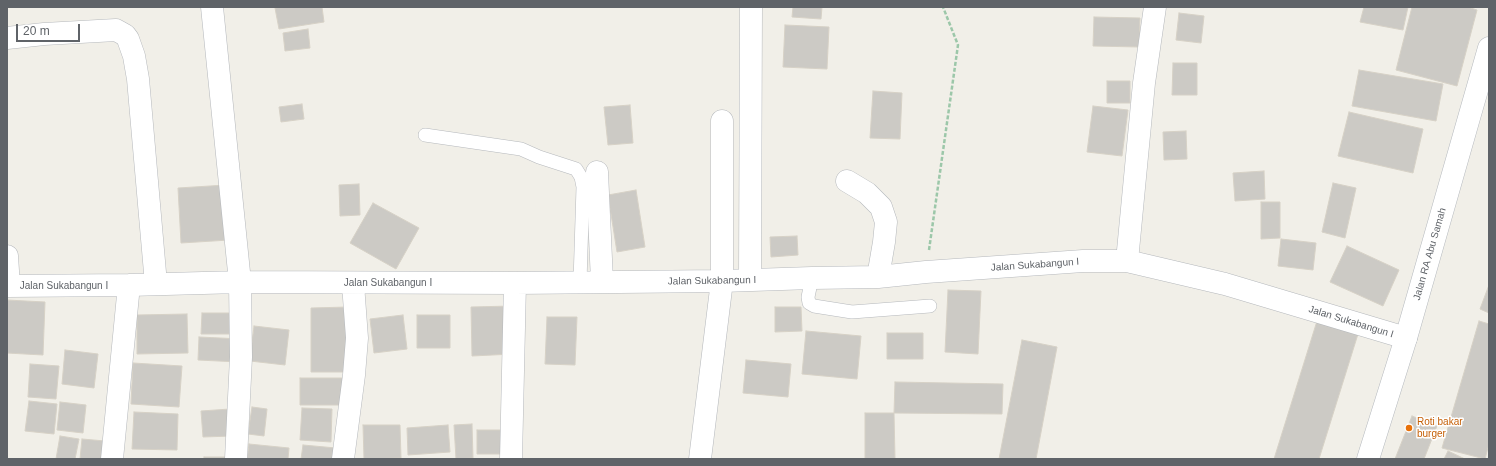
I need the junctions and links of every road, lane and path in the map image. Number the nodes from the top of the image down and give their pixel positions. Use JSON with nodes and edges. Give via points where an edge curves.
{"nodes":[{"id":1,"x":212,"y":7,"type":"edge"},
{"id":2,"x":751,"y":7,"type":"edge"},
{"id":3,"x":943,"y":7,"type":"edge"},
{"id":4,"x":1155,"y":7,"type":"edge"},
{"id":5,"x":7,"y":38,"type":"edge"},
{"id":6,"x":1489,"y":48,"type":"edge"},
{"id":7,"x":722,"y":121,"type":"dead end"},
{"id":8,"x":425,"y":135,"type":"dead end"},
{"id":9,"x":597,"y":172,"type":"dead end"},
{"id":10,"x":847,"y":181,"type":"dead end"},
{"id":11,"x":7,"y":256,"type":"edge"},
{"id":12,"x":1127,"y":261,"type":"junction"},
{"id":13,"x":926,"y":272,"type":"junction"},
{"id":14,"x":878,"y":277,"type":"junction"},
{"id":15,"x":812,"y":278,"type":"junction"},
{"id":16,"x":750,"y":280,"type":"junction"},
{"id":17,"x":602,"y":281,"type":"junction"},
{"id":18,"x":722,"y":281,"type":"junction"},
{"id":19,"x":240,"y":282,"type":"junction"},
{"id":20,"x":580,"y":282,"type":"junction"},
{"id":21,"x":515,"y":283,"type":"junction"},
{"id":22,"x":156,"y":284,"type":"junction"},
{"id":23,"x":353,"y":284,"type":"junction"},
{"id":24,"x":129,"y":285,"type":"junction"},
{"id":25,"x":8,"y":286,"type":"edge"},
{"id":26,"x":930,"y":306,"type":"dead end"},
{"id":27,"x":1406,"y":338,"type":"junction"},
{"id":28,"x":112,"y":459,"type":"edge"},
{"id":29,"x":236,"y":459,"type":"edge"},
{"id":30,"x":343,"y":459,"type":"edge"},
{"id":31,"x":512,"y":459,"type":"edge"},
{"id":32,"x":700,"y":459,"type":"edge"},
{"id":33,"x":1368,"y":459,"type":"edge"}],
"edges":[{"from":1,"to":19,"type":"street"},
{"from":2,"to":16,"type":"street"},
{"from":3,"to":13,"type":"path","via":[[958,45]]},
{"from":4,"to":12,"type":"street","via":[[1144,83]]},
{"from":5,"to":22,"type":"street","via":[[116,30],[128,39],[138,79]]},
{"from":6,"to":27,"type":"street","name":"Jalan RA Abu Samah"},
{"from":7,"to":18,"type":"street"},
{"from":8,"to":20,"type":"lane","via":[[521,149],[576,169],[583,187]]},
{"from":9,"to":17,"type":"street"},
{"from":10,"to":14,"type":"street","via":[[867,193],[883,212],[886,222]]},
{"from":11,"to":25,"type":"street"},
{"from":12,"to":13,"type":"street","name":"Jalan Sukabangun I","via":[[1083,261]]},
{"from":12,"to":27,"type":"street","name":"Jalan Sukabangun I","via":[[1225,284]]},
{"from":13,"to":14,"type":"street","name":"Jalan Sukabangun I"},
{"from":14,"to":15,"type":"street","name":"Jalan Sukabangun I"},
{"from":15,"to":16,"type":"street","name":"Jalan Sukabangun I"},
{"from":15,"to":26,"type":"lane","via":[[808,297],[809,303],[814,306],[852,312]]},
{"from":16,"to":18,"type":"street","name":"Jalan Sukabangun I"},
{"from":17,"to":18,"type":"street","name":"Jalan Sukabangun I"},
{"from":17,"to":20,"type":"street","name":"Jalan Sukabangun I"},
{"from":18,"to":32,"type":"street"},
{"from":19,"to":22,"type":"street","name":"Jalan Sukabangun I"},
{"from":19,"to":23,"type":"street","name":"Jalan Sukabangun I"},
{"from":19,"to":29,"type":"street","via":[[241,357]]},
{"from":20,"to":21,"type":"street","name":"Jalan Sukabangun I"},
{"from":21,"to":23,"type":"street","name":"Jalan Sukabangun I"},
{"from":21,"to":31,"type":"street"},
{"from":22,"to":24,"type":"street","name":"Jalan Sukabangun I"},
{"from":23,"to":30,"type":"street","via":[[357,338]]},
{"from":24,"to":25,"type":"street","name":"Jalan Sukabangun I"},
{"from":24,"to":28,"type":"street"},
{"from":27,"to":33,"type":"street","name":"Jalan RA Abu Samah"}]}
